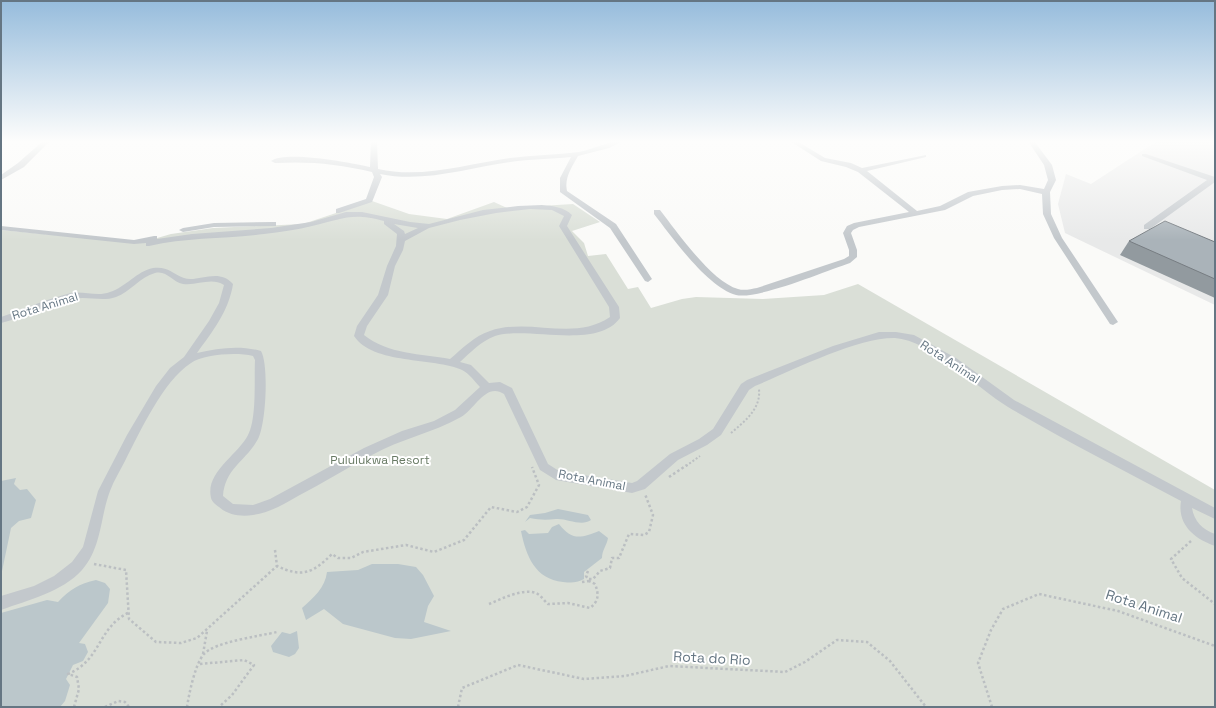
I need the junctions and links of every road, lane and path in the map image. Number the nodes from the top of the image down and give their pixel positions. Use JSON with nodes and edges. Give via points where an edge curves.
{"nodes":[{"id":1,"x":377,"y":174,"type":"edge"},
{"id":2,"x":565,"y":174,"type":"edge"},
{"id":3,"x":866,"y":174,"type":"edge"},
{"id":4,"x":1050,"y":174,"type":"edge"},
{"id":5,"x":1197,"y":174,"type":"edge"},
{"id":6,"x":1214,"y":180,"type":"edge"},
{"id":7,"x":1046,"y":192,"type":"junction"},
{"id":8,"x":369,"y":200,"type":"junction"},
{"id":9,"x":657,"y":212,"type":"dead end"},
{"id":10,"x":916,"y":214,"type":"junction"},
{"id":11,"x":375,"y":217,"type":"junction"},
{"id":12,"x":431,"y":226,"type":"junction"},
{"id":13,"x":1147,"y":227,"type":"dead end"},
{"id":14,"x":1,"y":228,"type":"edge"},
{"id":15,"x":402,"y":239,"type":"junction"},
{"id":16,"x":149,"y":244,"type":"dead end"},
{"id":17,"x":648,"y":280,"type":"dead end"},
{"id":18,"x":1,"y":320,"type":"edge"},
{"id":19,"x":1113,"y":322,"type":"dead end"},
{"id":20,"x":188,"y":360,"type":"junction"},
{"id":21,"x":452,"y":363,"type":"junction"},
{"id":22,"x":487,"y":387,"type":"junction"},
{"id":23,"x":541,"y":461,"type":"junction"},
{"id":24,"x":632,"y":488,"type":"junction"},
{"id":25,"x":1187,"y":499,"type":"junction"},
{"id":26,"x":1215,"y":514,"type":"edge"},
{"id":27,"x":1198,"y":532,"type":"junction"},
{"id":28,"x":1215,"y":540,"type":"edge"},
{"id":29,"x":275,"y":550,"type":"dead end"},
{"id":30,"x":77,"y":566,"type":"junction"},
{"id":31,"x":277,"y":566,"type":"junction"},
{"id":32,"x":588,"y":571,"type":"dead end"},
{"id":33,"x":590,"y":580,"type":"junction"},
{"id":34,"x":582,"y":582,"type":"dead end"},
{"id":35,"x":1,"y":604,"type":"edge"},
{"id":36,"x":489,"y":604,"type":"dead end"},
{"id":37,"x":1215,"y":604,"type":"edge"},
{"id":38,"x":130,"y":612,"type":"junction"},
{"id":39,"x":207,"y":630,"type":"junction"},
{"id":40,"x":277,"y":632,"type":"dead end"},
{"id":41,"x":1215,"y":646,"type":"edge"},
{"id":42,"x":203,"y":654,"type":"junction"},
{"id":43,"x":200,"y":664,"type":"junction"},
{"id":44,"x":74,"y":707,"type":"edge"},
{"id":45,"x":105,"y":707,"type":"edge"},
{"id":46,"x":129,"y":707,"type":"edge"},
{"id":47,"x":187,"y":707,"type":"edge"},
{"id":48,"x":220,"y":707,"type":"edge"},
{"id":49,"x":458,"y":707,"type":"edge"},
{"id":50,"x":926,"y":707,"type":"edge"},
{"id":51,"x":992,"y":707,"type":"edge"}],
"edges":[{"from":1,"to":8,"type":"street","via":[[377,182]]},
{"from":2,"to":17,"type":"street","via":[[562,185],[564,192],[613,226]]},
{"from":3,"to":10,"type":"street"},
{"from":4,"to":7,"type":"street","via":[[1052,180]]},
{"from":5,"to":6,"type":"street"},
{"from":6,"to":13,"type":"street"},
{"from":7,"to":10,"type":"street","via":[[1020,187],[1002,188],[971,194],[942,208]]},
{"from":7,"to":19,"type":"street","via":[[1047,214],[1058,238]]},
{"from":8,"to":11,"type":"street","via":[[367,208]]},
{"from":8,"to":14,"type":"street","via":[[304,222],[214,225],[169,232],[140,242]]},
{"from":9,"to":10,"type":"street","via":[[698,263],[728,288],[748,293],[847,261],[853,257],[847,233],[850,228]]},
{"from":11,"to":12,"type":"street","via":[[399,223]]},
{"from":11,"to":15,"type":"street","via":[[398,229]]},
{"from":11,"to":16,"type":"street","via":[[351,214],[306,225],[237,234],[188,235]]},
{"from":12,"to":15,"type":"street"},
{"from":12,"to":21,"type":"street","via":[[473,214],[500,210],[548,207],[563,210],[568,215],[563,226],[614,307],[615,318],[609,324],[592,330],[559,332],[513,329],[492,334]]},
{"from":15,"to":21,"type":"street","via":[[400,251],[391,266],[381,299],[360,328],[358,336],[365,343],[380,350]]},
{"from":18,"to":20,"type":"street","name":"Rota Animal","via":[[72,296],[114,295],[143,274],[152,271],[174,273],[183,281],[215,278],[224,280],[229,284],[229,291],[222,308]]},
{"from":20,"to":22,"type":"street","name":"Rota Animal","via":[[200,355],[249,350],[257,354],[260,360],[253,436],[227,465],[216,486],[217,498],[230,509],[253,510],[274,503],[368,451],[406,434],[438,424],[459,413]]},
{"from":20,"to":30,"type":"street","name":"Rota Animal","via":[[174,371],[160,389],[131,438],[104,490],[89,549]]},
{"from":21,"to":22,"type":"street","via":[[467,368]]},
{"from":22,"to":23,"type":"street","name":"Rota Animal","via":[[500,386],[508,391]]},
{"from":23,"to":24,"type":"street","name":"Rota Animal","via":[[544,467],[556,475]]},
{"from":23,"to":31,"type":"path","via":[[533,465],[532,470],[538,485],[527,507],[517,512],[491,507],[464,540],[434,552],[406,545],[362,552],[351,558],[338,558],[332,554],[313,571],[290,573]]},
{"from":24,"to":25,"type":"street","name":"Rota Animal","via":[[641,485],[674,457],[716,432],[723,425],[744,387],[837,348],[879,335],[896,335],[914,338],[931,346],[1010,403]]},
{"from":24,"to":33,"type":"path","via":[[644,489],[653,515],[650,532],[644,535],[629,534],[619,558],[612,558],[610,568],[600,571]]},
{"from":25,"to":26,"type":"street","name":"Rota Animal"},
{"from":25,"to":27,"type":"street","via":[[1184,509],[1188,520]]},
{"from":27,"to":28,"type":"street"},
{"from":27,"to":37,"type":"path","via":[[1171,559],[1182,578]]},
{"from":29,"to":31,"type":"path"},
{"from":30,"to":35,"type":"street","name":"Rota Animal","via":[[37,591]]},
{"from":30,"to":38,"type":"path","via":[[90,564],[126,570],[126,593]]},
{"from":31,"to":39,"type":"path"},
{"from":32,"to":33,"type":"path","via":[[586,576]]},
{"from":33,"to":34,"type":"path"},
{"from":33,"to":36,"type":"path","via":[[595,584],[598,598],[596,604],[590,608],[568,603],[548,604],[537,593],[514,595]]},
{"from":38,"to":39,"type":"path","via":[[129,619],[156,642],[181,643],[197,638]]},
{"from":38,"to":44,"type":"path","via":[[118,617],[91,660],[78,671],[68,674],[77,677],[79,689]]},
{"from":39,"to":42,"type":"path"},
{"from":40,"to":42,"type":"path","via":[[213,647]]},
{"from":41,"to":51,"type":"path","name":"Rota Animal","via":[[1118,611],[1039,594],[1003,609],[991,630],[978,663]]},
{"from":42,"to":43,"type":"path"},
{"from":43,"to":47,"type":"path","via":[[190,687]]},
{"from":43,"to":48,"type":"path","via":[[244,660],[254,665],[232,696]]},
{"from":45,"to":46,"type":"path","via":[[118,701],[126,702]]},
{"from":49,"to":50,"type":"path","name":"Rota do Rio","via":[[462,688],[518,665],[584,679],[625,676],[669,666],[785,672],[837,640],[867,642],[890,661]]}]}
